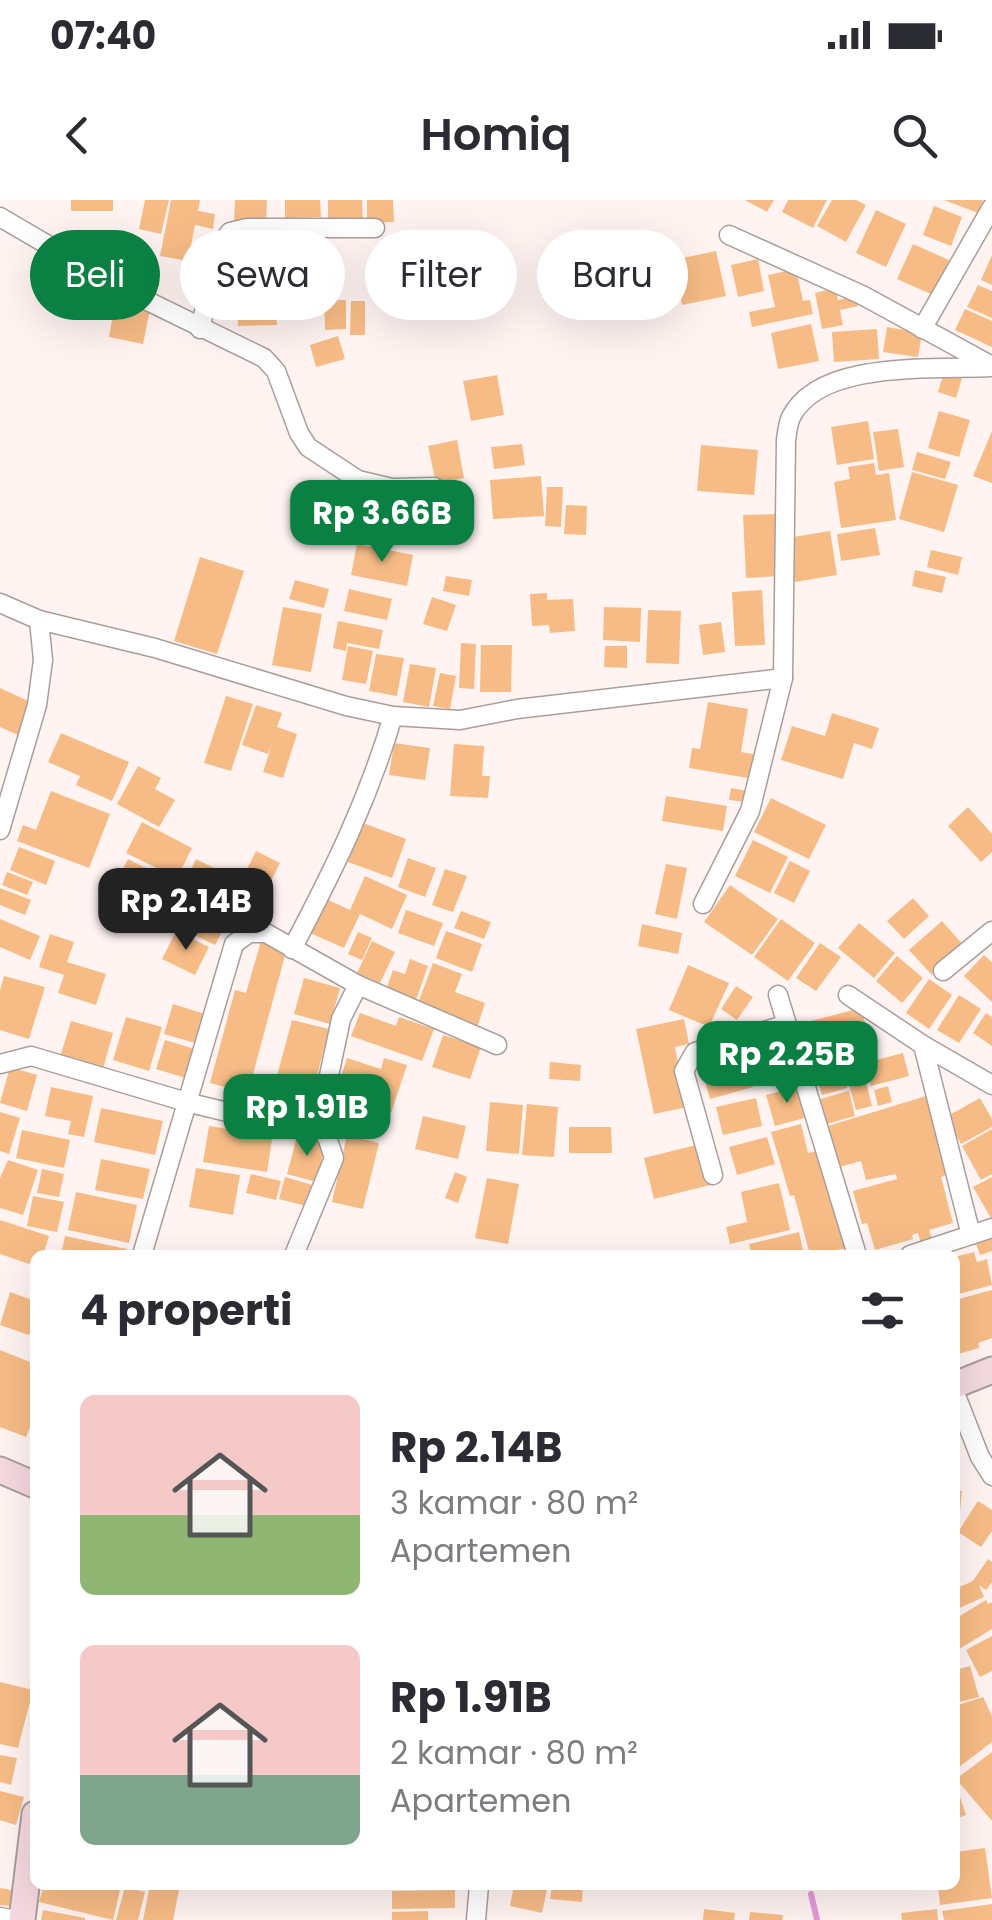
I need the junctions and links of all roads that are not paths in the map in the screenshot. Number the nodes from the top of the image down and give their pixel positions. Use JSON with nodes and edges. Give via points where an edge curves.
{"nodes":[{"id":1,"x":990,"y":214,"type":"edge"},
{"id":2,"x":0,"y":217,"type":"edge"},
{"id":3,"x":375,"y":228,"type":"dead end"},
{"id":4,"x":729,"y":234,"type":"dead end"},
{"id":5,"x":922,"y":328,"type":"junction"},
{"id":6,"x":200,"y":329,"type":"junction"},
{"id":7,"x":992,"y":366,"type":"edge"},
{"id":8,"x":434,"y":487,"type":"dead end"},
{"id":9,"x":0,"y":603,"type":"edge"},
{"id":10,"x":39,"y":620,"type":"junction"},
{"id":11,"x":783,"y":678,"type":"junction"},
{"id":12,"x":394,"y":716,"type":"junction"},
{"id":13,"x":0,"y":830,"type":"edge"},
{"id":14,"x":703,"y":904,"type":"dead end"},
{"id":15,"x":992,"y":932,"type":"edge"},
{"id":16,"x":292,"y":950,"type":"junction"},
{"id":17,"x":944,"y":972,"type":"dead end"},
{"id":18,"x":358,"y":985,"type":"junction"},
{"id":19,"x":778,"y":995,"type":"dead end"},
{"id":20,"x":848,"y":995,"type":"dead end"},
{"id":21,"x":786,"y":1024,"type":"junction"},
{"id":22,"x":497,"y":1045,"type":"dead end"},
{"id":23,"x":923,"y":1046,"type":"junction"},
{"id":24,"x":0,"y":1064,"type":"edge"},
{"id":25,"x":992,"y":1085,"type":"edge"},
{"id":26,"x":190,"y":1102,"type":"junction"},
{"id":27,"x":313,"y":1125,"type":"junction"},
{"id":28,"x":713,"y":1175,"type":"dead end"},
{"id":29,"x":992,"y":1228,"type":"edge"},
{"id":30,"x":971,"y":1234,"type":"junction"},
{"id":31,"x":144,"y":1250,"type":"edge"},
{"id":32,"x":296,"y":1250,"type":"edge"},
{"id":33,"x":855,"y":1250,"type":"edge"},
{"id":34,"x":925,"y":1250,"type":"edge"},
{"id":35,"x":992,"y":1370,"type":"edge"},
{"id":36,"x":960,"y":1383,"type":"edge"},
{"id":37,"x":960,"y":1405,"type":"edge"},
{"id":38,"x":0,"y":1470,"type":"edge"},
{"id":39,"x":992,"y":1476,"type":"edge"},
{"id":40,"x":30,"y":1483,"type":"edge"},
{"id":41,"x":30,"y":1849,"type":"edge"},
{"id":42,"x":479,"y":1890,"type":"edge"},
{"id":43,"x":0,"y":1917,"type":"edge"},
{"id":44,"x":20,"y":1920,"type":"edge"},
{"id":45,"x":476,"y":1920,"type":"edge"}],
"edges":[{"from":1,"to":5,"type":"street"},
{"from":2,"to":6,"type":"street"},
{"from":3,"to":6,"type":"street","via":[[230,232],[220,247]]},
{"from":4,"to":5,"type":"street"},
{"from":5,"to":7,"type":"street"},
{"from":6,"to":8,"type":"street","via":[[264,358],[276,371],[308,447],[358,480]]},
{"from":7,"to":11,"type":"street","via":[[864,373],[829,382],[791,417]]},
{"from":9,"to":10,"type":"street"},
{"from":10,"to":12,"type":"street"},
{"from":10,"to":13,"type":"street","via":[[37,704]]},
{"from":11,"to":12,"type":"street","via":[[460,720]]},
{"from":11,"to":14,"type":"street","via":[[750,811]]},
{"from":12,"to":16,"type":"street","via":[[347,844]]},
{"from":15,"to":17,"type":"street"},
{"from":16,"to":18,"type":"street"},
{"from":16,"to":26,"type":"street","via":[[266,933],[249,933],[234,944]]},
{"from":18,"to":22,"type":"street"},
{"from":18,"to":27,"type":"street","via":[[341,1019]]},
{"from":19,"to":21,"type":"street"},
{"from":20,"to":23,"type":"street"},
{"from":21,"to":28,"type":"street","via":[[694,1052],[687,1061],[684,1071]]},
{"from":21,"to":33,"type":"street"},
{"from":23,"to":25,"type":"street"},
{"from":23,"to":30,"type":"street"},
{"from":24,"to":26,"type":"street","via":[[31,1056]]},
{"from":26,"to":27,"type":"street","via":[[298,1128]]},
{"from":26,"to":31,"type":"street"},
{"from":27,"to":32,"type":"street","via":[[327,1137],[334,1158]]},
{"from":29,"to":30,"type":"street"},
{"from":30,"to":34,"type":"street"},
{"from":35,"to":36,"type":"street"},
{"from":37,"to":39,"type":"street"},
{"from":38,"to":40,"type":"street"},
{"from":41,"to":44,"type":"street"},
{"from":42,"to":45,"type":"street"},
{"from":43,"to":44,"type":"street"}]}
